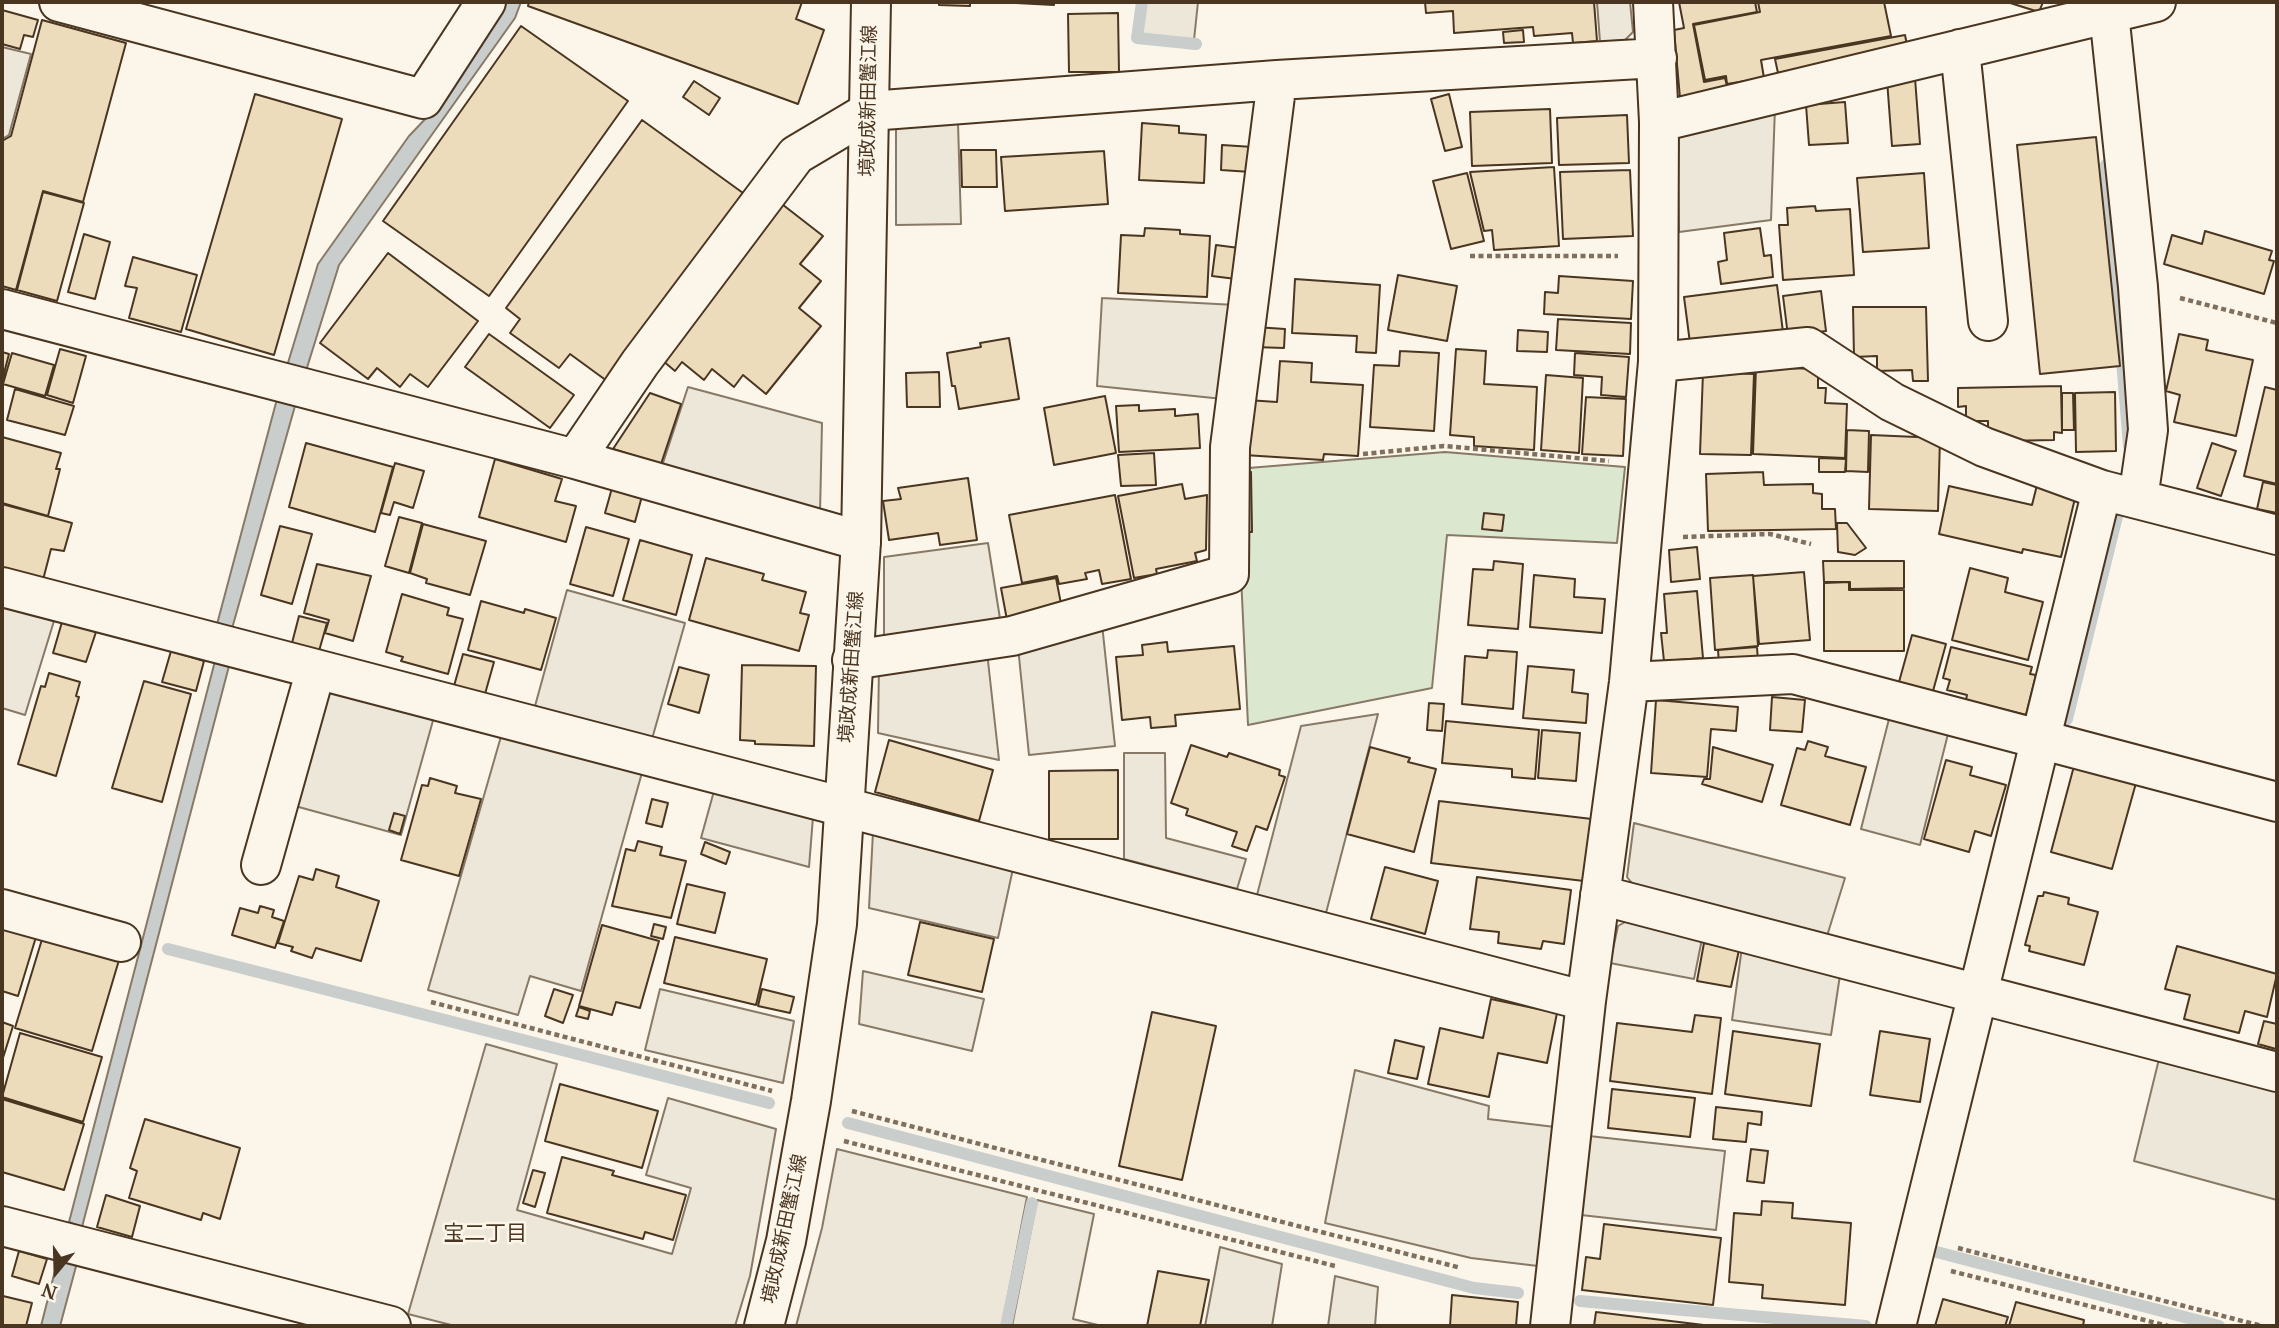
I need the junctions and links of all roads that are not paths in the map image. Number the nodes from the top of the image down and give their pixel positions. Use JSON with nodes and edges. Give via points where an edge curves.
{"nodes":[{"id":1,"x":59,"y":2,"type":"edge"},
{"id":2,"x":486,"y":2,"type":"edge"},
{"id":3,"x":871,"y":2,"type":"edge"},
{"id":4,"x":1653,"y":2,"type":"edge"},
{"id":5,"x":2157,"y":2,"type":"edge"},
{"id":6,"x":2109,"y":13,"type":"junction"},
{"id":7,"x":1960,"y":49,"type":"junction"},
{"id":8,"x":1657,"y":58,"type":"junction"},
{"id":9,"x":1277,"y":80,"type":"junction"},
{"id":10,"x":870,"y":111,"type":"junction"},
{"id":11,"x":1659,"y":122,"type":"junction"},
{"id":12,"x":2,"y":309,"type":"edge"},
{"id":13,"x":1988,"y":321,"type":"dead end"},
{"id":14,"x":1658,"y":362,"type":"junction"},
{"id":15,"x":575,"y":459,"type":"junction"},
{"id":16,"x":2120,"y":494,"type":"junction"},
{"id":17,"x":2277,"y":535,"type":"edge"},
{"id":18,"x":861,"y":541,"type":"junction"},
{"id":19,"x":2,"y":587,"type":"edge"},
{"id":20,"x":852,"y":660,"type":"junction"},
{"id":21,"x":316,"y":669,"type":"junction"},
{"id":22,"x":1629,"y":682,"type":"junction"},
{"id":23,"x":2040,"y":740,"type":"junction"},
{"id":24,"x":2277,"y":802,"type":"edge"},
{"id":25,"x":843,"y":808,"type":"junction"},
{"id":26,"x":261,"y":865,"type":"dead end"},
{"id":27,"x":1600,"y":895,"type":"junction"},
{"id":28,"x":2,"y":909,"type":"edge"},
{"id":29,"x":121,"y":942,"type":"dead end"},
{"id":30,"x":1978,"y":994,"type":"junction"},
{"id":31,"x":1586,"y":1000,"type":"junction"},
{"id":32,"x":2277,"y":1072,"type":"edge"},
{"id":33,"x":2,"y":1226,"type":"edge"},
{"id":34,"x":391,"y":1326,"type":"edge"},
{"id":35,"x":764,"y":1326,"type":"edge"},
{"id":36,"x":1550,"y":1326,"type":"edge"},
{"id":37,"x":1896,"y":1326,"type":"edge"}],
"edges":[{"from":1,"to":2,"type":"street","via":[[423,100]]},
{"from":3,"to":10,"type":"street","name":"境政成新田蟹江線"},
{"from":4,"to":8,"type":"street"},
{"from":5,"to":6,"type":"street"},
{"from":6,"to":7,"type":"street"},
{"from":6,"to":16,"type":"street","via":[[2148,430]]},
{"from":7,"to":11,"type":"street"},
{"from":7,"to":13,"type":"street"},
{"from":8,"to":9,"type":"street"},
{"from":8,"to":11,"type":"street"},
{"from":9,"to":10,"type":"street"},
{"from":9,"to":20,"type":"street","via":[[1230,447],[1229,575],[1012,636]]},
{"from":10,"to":15,"type":"street","via":[[796,155],[640,363]]},
{"from":10,"to":18,"type":"street","name":"境政成新田蟹江線"},
{"from":11,"to":14,"type":"street"},
{"from":12,"to":15,"type":"street"},
{"from":14,"to":16,"type":"street","via":[[1808,347],[1892,402],[1983,447]]},
{"from":14,"to":22,"type":"street"},
{"from":15,"to":18,"type":"street"},
{"from":16,"to":17,"type":"street"},
{"from":16,"to":23,"type":"street"},
{"from":18,"to":20,"type":"street","name":"境政成新田蟹江線"},
{"from":19,"to":21,"type":"street"},
{"from":20,"to":25,"type":"street","name":"境政成新田蟹江線"},
{"from":21,"to":25,"type":"street"},
{"from":21,"to":26,"type":"street"},
{"from":22,"to":23,"type":"street","via":[[1793,674]]},
{"from":22,"to":27,"type":"street"},
{"from":23,"to":24,"type":"street"},
{"from":23,"to":30,"type":"street"},
{"from":25,"to":31,"type":"street"},
{"from":25,"to":35,"type":"street","name":"境政成新田蟹江線","via":[[836,925],[808,1116],[786,1241]]},
{"from":27,"to":30,"type":"street"},
{"from":27,"to":31,"type":"street"},
{"from":28,"to":29,"type":"street"},
{"from":30,"to":32,"type":"street"},
{"from":30,"to":37,"type":"street"},
{"from":31,"to":36,"type":"street"},
{"from":33,"to":34,"type":"street"}]}
